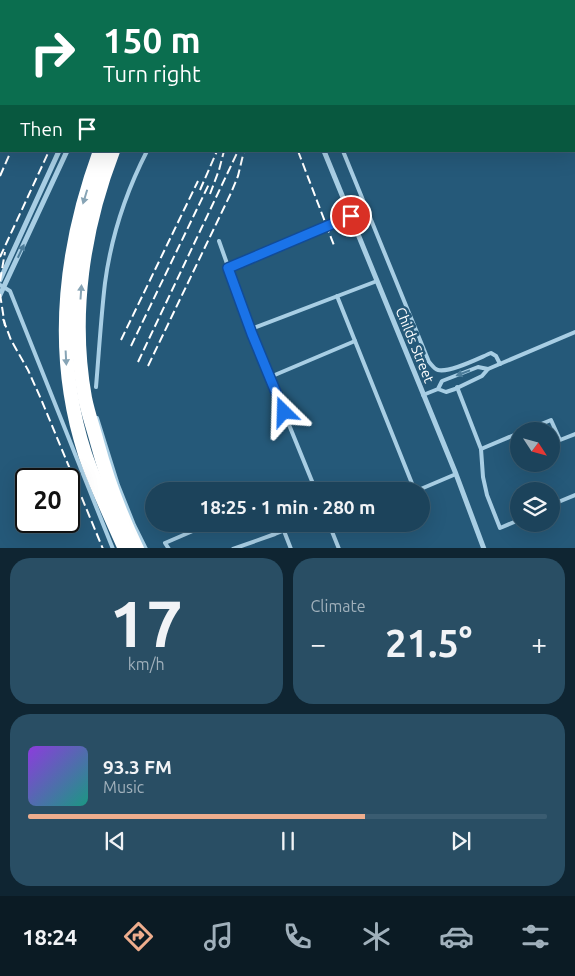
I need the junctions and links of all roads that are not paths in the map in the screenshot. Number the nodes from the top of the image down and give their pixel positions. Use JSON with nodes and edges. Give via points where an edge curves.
{"nodes":[{"id":1,"x":59,"y":152,"type":"edge"},
{"id":2,"x":67,"y":152,"type":"edge"},
{"id":3,"x":100,"y":152,"type":"edge"},
{"id":4,"x":113,"y":152,"type":"edge"},
{"id":5,"x":147,"y":152,"type":"edge"},
{"id":6,"x":324,"y":152,"type":"edge"},
{"id":7,"x":343,"y":152,"type":"edge"},
{"id":8,"x":351,"y":216,"type":"junction"},
{"id":9,"x":219,"y":241,"type":"dead end"},
{"id":10,"x":228,"y":268,"type":"junction"},
{"id":11,"x":0,"y":280,"type":"edge"},
{"id":12,"x":377,"y":281,"type":"junction"},
{"id":13,"x":2,"y":286,"type":"edge"},
{"id":14,"x":0,"y":295,"type":"edge"},
{"id":15,"x":337,"y":296,"type":"junction"},
{"id":16,"x":251,"y":329,"type":"junction"},
{"id":17,"x":575,"y":332,"type":"edge"},
{"id":18,"x":355,"y":341,"type":"junction"},
{"id":19,"x":500,"y":364,"type":"junction"},
{"id":20,"x":488,"y":369,"type":"junction"},
{"id":21,"x":270,"y":377,"type":"junction"},
{"id":22,"x":90,"y":387,"type":"junction"},
{"id":23,"x":458,"y":387,"type":"junction"},
{"id":24,"x":438,"y":389,"type":"junction"},
{"id":25,"x":423,"y":395,"type":"junction"},
{"id":26,"x":91,"y":405,"type":"dead end"},
{"id":27,"x":95,"y":414,"type":"dead end"},
{"id":28,"x":575,"y":434,"type":"edge"},
{"id":29,"x":510,"y":437,"type":"edge"},
{"id":30,"x":560,"y":440,"type":"edge"},
{"id":31,"x":481,"y":449,"type":"junction"},
{"id":32,"x":456,"y":474,"type":"junction"},
{"id":33,"x":312,"y":482,"type":"edge"},
{"id":34,"x":412,"y":482,"type":"edge"},
{"id":35,"x":430,"y":485,"type":"edge"},
{"id":36,"x":575,"y":495,"type":"edge"},
{"id":37,"x":560,"y":501,"type":"edge"},
{"id":38,"x":113,"y":510,"type":"junction"},
{"id":39,"x":510,"y":524,"type":"edge"},
{"id":40,"x":190,"y":532,"type":"edge"},
{"id":41,"x":281,"y":532,"type":"edge"},
{"id":42,"x":284,"y":532,"type":"edge"},
{"id":43,"x":332,"y":532,"type":"edge"},
{"id":44,"x":113,"y":548,"type":"edge"},
{"id":45,"x":125,"y":548,"type":"edge"},
{"id":46,"x":138,"y":548,"type":"edge"},
{"id":47,"x":146,"y":548,"type":"edge"},
{"id":48,"x":168,"y":548,"type":"edge"},
{"id":49,"x":233,"y":548,"type":"edge"},
{"id":50,"x":291,"y":548,"type":"edge"},
{"id":51,"x":339,"y":548,"type":"edge"},
{"id":52,"x":484,"y":548,"type":"edge"}],
"edges":[{"from":1,"to":11,"type":"street"},
{"from":13,"to":2,"type":"street","one_way":true},
{"from":3,"to":38,"type":"highway","one_way":true,"via":[[83,202],[68,279],[66,362],[80,436],[91,469]]},
{"from":22,"to":4,"type":"highway","one_way":true,"via":[[80,360],[84,256],[95,202]]},
{"from":5,"to":22,"type":"lane","via":[[125,203],[111,252]]},
{"from":6,"to":8,"type":"street","name":"Childs Street"},
{"from":7,"to":19,"type":"lane","via":[[429,362],[438,370],[449,370],[491,353]]},
{"from":8,"to":10,"type":"lane"},
{"from":8,"to":12,"type":"street","name":"Childs Street"},
{"from":9,"to":10,"type":"lane"},
{"from":10,"to":16,"type":"lane"},
{"from":12,"to":15,"type":"lane"},
{"from":12,"to":25,"type":"street","name":"Childs Street"},
{"from":13,"to":14,"type":"street"},
{"from":13,"to":38,"type":"lane","via":[[10,291]]},
{"from":15,"to":16,"type":"lane"},
{"from":15,"to":18,"type":"lane"},
{"from":16,"to":21,"type":"lane"},
{"from":17,"to":19,"type":"lane"},
{"from":18,"to":21,"type":"lane"},
{"from":18,"to":34,"type":"lane"},
{"from":19,"to":20,"type":"lane"},
{"from":20,"to":23,"type":"lane","via":[[482,376]]},
{"from":20,"to":24,"type":"lane","one_way":true,"via":[[478,367],[442,381]]},
{"from":21,"to":33,"type":"lane"},
{"from":22,"to":26,"type":"lane"},
{"from":22,"to":38,"type":"highway","via":[[88,410]]},
{"from":23,"to":24,"type":"lane","via":[[446,392]]},
{"from":23,"to":31,"type":"lane"},
{"from":24,"to":25,"type":"lane"},
{"from":25,"to":32,"type":"street","name":"Childs Street"},
{"from":27,"to":38,"type":"lane","via":[[118,485]]},
{"from":28,"to":30,"type":"lane"},
{"from":29,"to":31,"type":"lane"},
{"from":31,"to":39,"type":"lane","via":[[487,496],[500,528]]},
{"from":32,"to":35,"type":"lane"},
{"from":32,"to":52,"type":"street","name":"Childs Street"},
{"from":36,"to":37,"type":"lane"},
{"from":38,"to":44,"type":"lane"},
{"from":38,"to":45,"type":"highway"},
{"from":38,"to":46,"type":"highway"},
{"from":38,"to":47,"type":"lane","via":[[134,525]]},
{"from":40,"to":48,"type":"lane","via":[[165,543]]},
{"from":41,"to":49,"type":"lane"},
{"from":42,"to":50,"type":"lane"},
{"from":43,"to":51,"type":"lane"}]}
